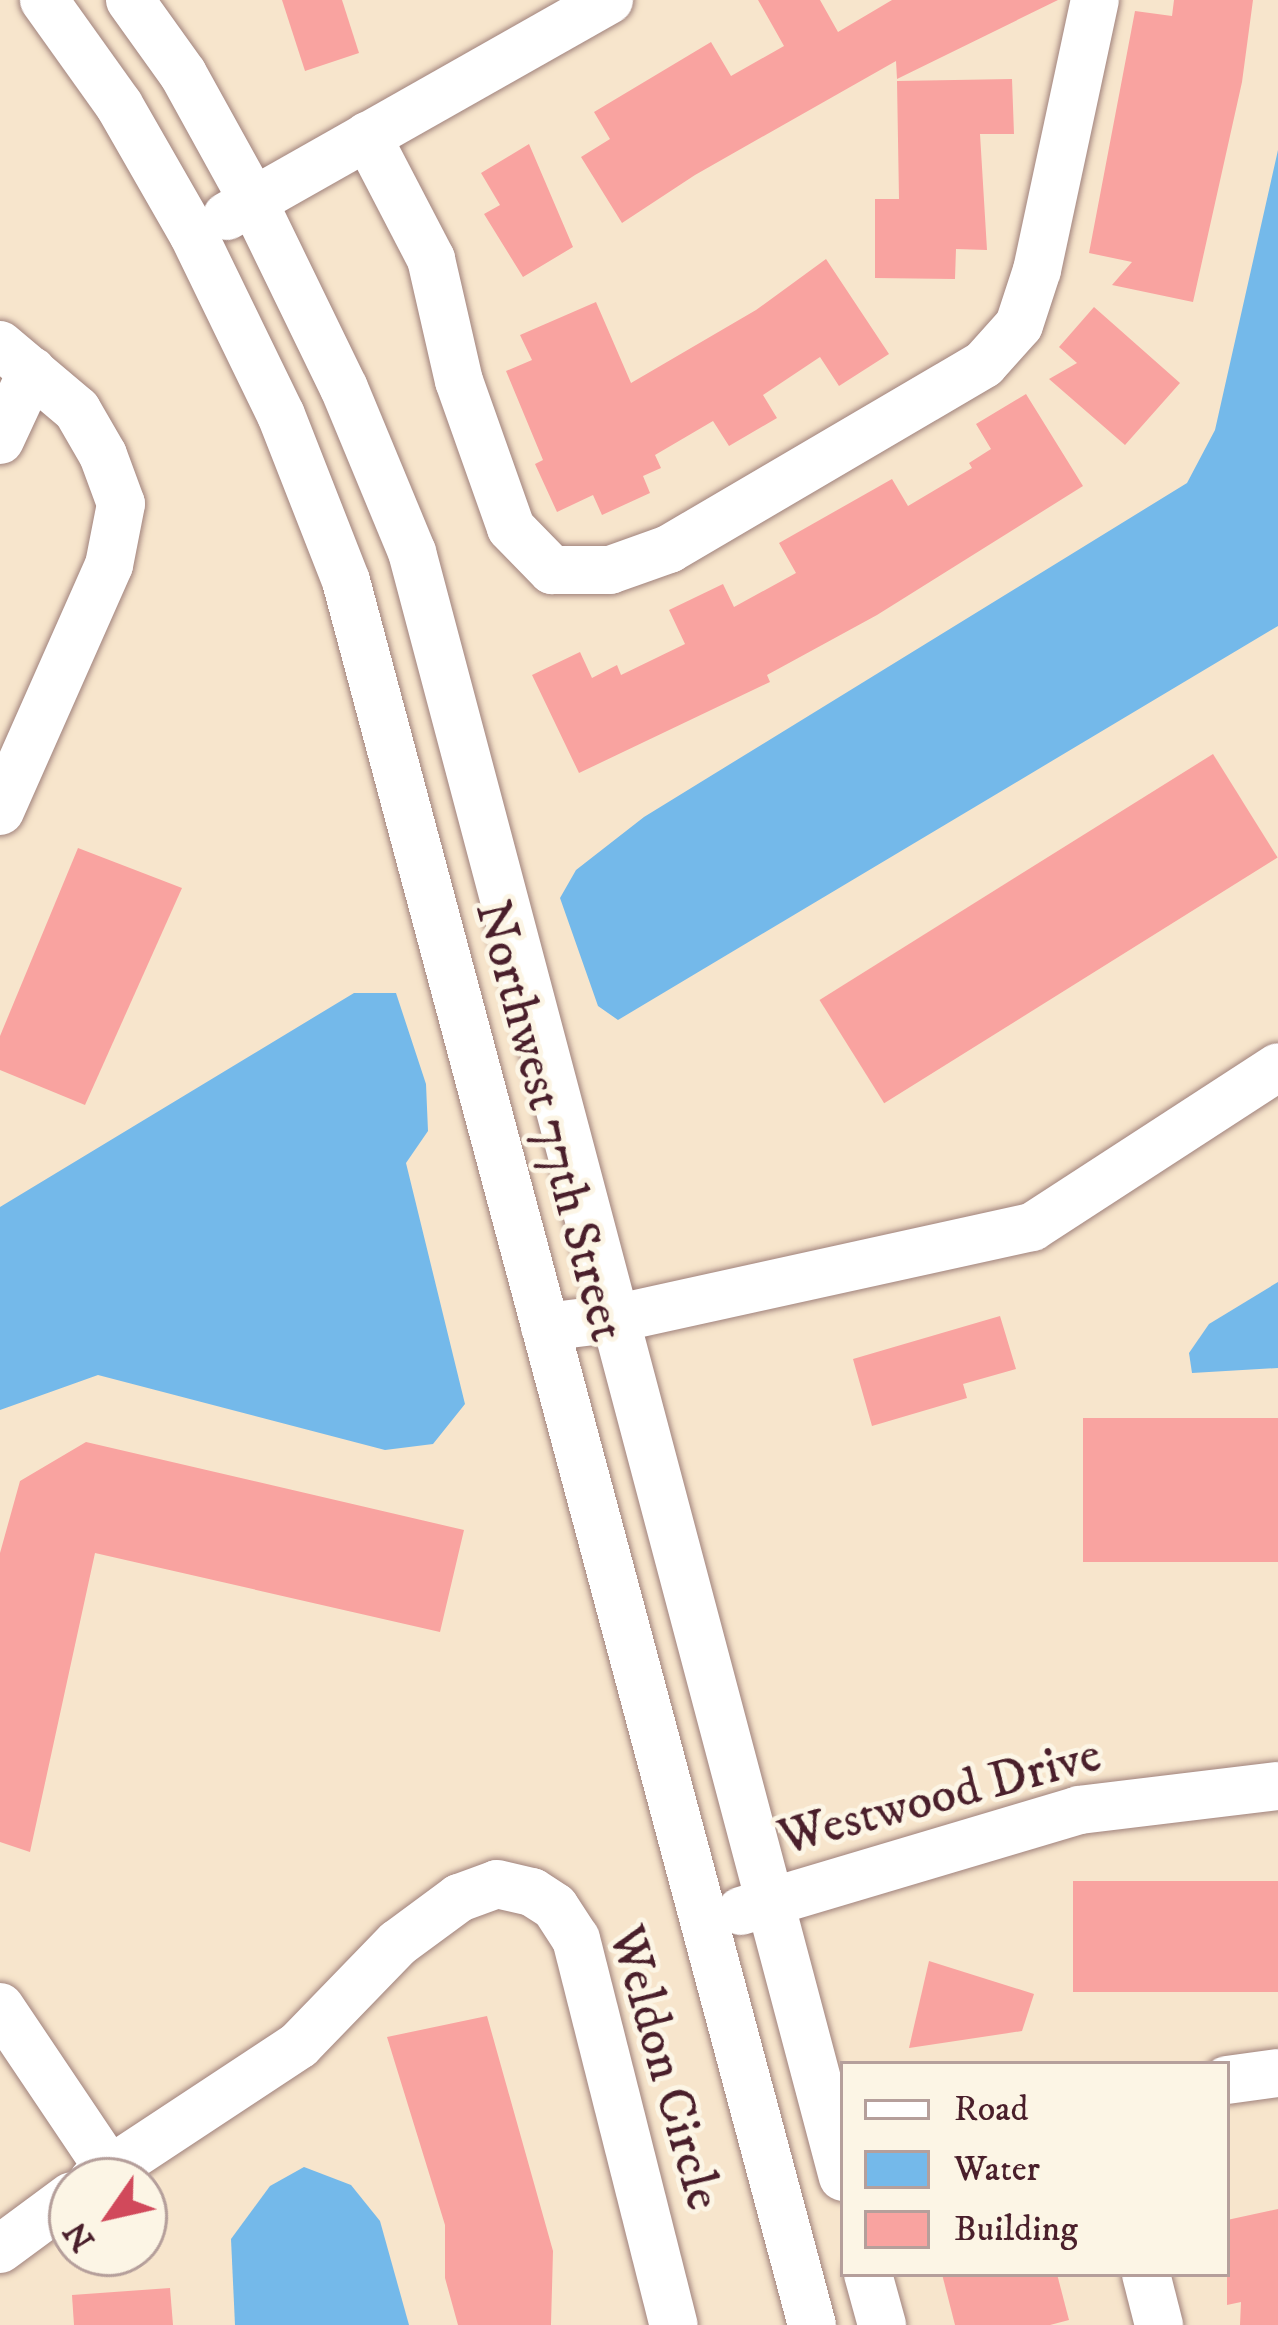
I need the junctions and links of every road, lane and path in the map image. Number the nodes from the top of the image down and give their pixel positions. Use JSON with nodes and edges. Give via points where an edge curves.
{"nodes":[{"id":1,"x":44,"y":0,"type":"edge"},
{"id":2,"x":130,"y":0,"type":"edge"},
{"id":3,"x":610,"y":0,"type":"edge"},
{"id":4,"x":1095,"y":0,"type":"edge"},
{"id":5,"x":368,"y":136,"type":"junction"},
{"id":6,"x":254,"y":201,"type":"junction"},
{"id":7,"x":194,"y":234,"type":"junction"},
{"id":8,"x":16,"y":358,"type":"edge"},
{"id":9,"x":0,"y":440,"type":"edge"},
{"id":10,"x":0,"y":811,"type":"edge"},
{"id":11,"x":1278,"y":1067,"type":"edge"},
{"id":12,"x":618,"y":1318,"type":"junction"},
{"id":13,"x":545,"y":1327,"type":"junction"},
{"id":14,"x":1278,"y":1786,"type":"edge"},
{"id":15,"x":770,"y":1901,"type":"junction"},
{"id":16,"x":705,"y":1922,"type":"junction"},
{"id":17,"x":0,"y":2007,"type":"edge"},
{"id":18,"x":1278,"y":2073,"type":"edge"},
{"id":19,"x":1230,"y":2080,"type":"edge"},
{"id":20,"x":78,"y":2157,"type":"edge"},
{"id":21,"x":129,"y":2157,"type":"edge"},
{"id":22,"x":840,"y":2166,"type":"edge"},
{"id":23,"x":48,"y":2214,"type":"edge"},
{"id":24,"x":0,"y":2249,"type":"edge"},
{"id":25,"x":869,"y":2277,"type":"edge"},
{"id":26,"x":1147,"y":2277,"type":"edge"},
{"id":27,"x":674,"y":2325,"type":"edge"},
{"id":28,"x":812,"y":2325,"type":"edge"},
{"id":29,"x":882,"y":2325,"type":"edge"},
{"id":30,"x":1159,"y":2325,"type":"edge"}],
"edges":[{"from":1,"to":7,"type":"street","name":"Northwest 77th Street"},
{"from":2,"to":6,"type":"street","name":"Northwest 77th Street","via":[[183,74]]},
{"from":3,"to":5,"type":"street"},
{"from":4,"to":5,"type":"street","via":[[1019,325],[984,364],[670,550],[610,570],[552,570],[512,528],[458,381],[431,260]]},
{"from":5,"to":6,"type":"street"},
{"from":6,"to":7,"type":"street"},
{"from":6,"to":12,"type":"street","name":"Northwest 77th Street","via":[[412,552]]},
{"from":7,"to":13,"type":"street","name":"Northwest 77th Street","via":[[281,415],[346,581]]},
{"from":8,"to":9,"type":"street"},
{"from":8,"to":10,"type":"street","via":[[77,410],[121,504],[110,565]]},
{"from":11,"to":12,"type":"street","via":[[1032,1227]]},
{"from":12,"to":13,"type":"street"},
{"from":12,"to":15,"type":"street","name":"Northwest 77th Street"},
{"from":13,"to":16,"type":"street","name":"Northwest 77th Street"},
{"from":14,"to":15,"type":"street","name":"Westwood Drive","via":[[1079,1810]]},
{"from":15,"to":16,"type":"street","name":"Westwood Drive"},
{"from":15,"to":22,"type":"street","name":"Northwest 77th Street"},
{"from":16,"to":28,"type":"street","name":"Northwest 77th Street"},
{"from":17,"to":20,"type":"street"},
{"from":18,"to":19,"type":"street"},
{"from":21,"to":27,"type":"street","name":"Weldon Circle","via":[[299,2045],[398,1943],[459,1898],[497,1884],[532,1892],[555,1907],[576,1939]]},
{"from":23,"to":24,"type":"street","name":"Weldon Circle"},
{"from":25,"to":29,"type":"street"},
{"from":26,"to":30,"type":"street"}]}
